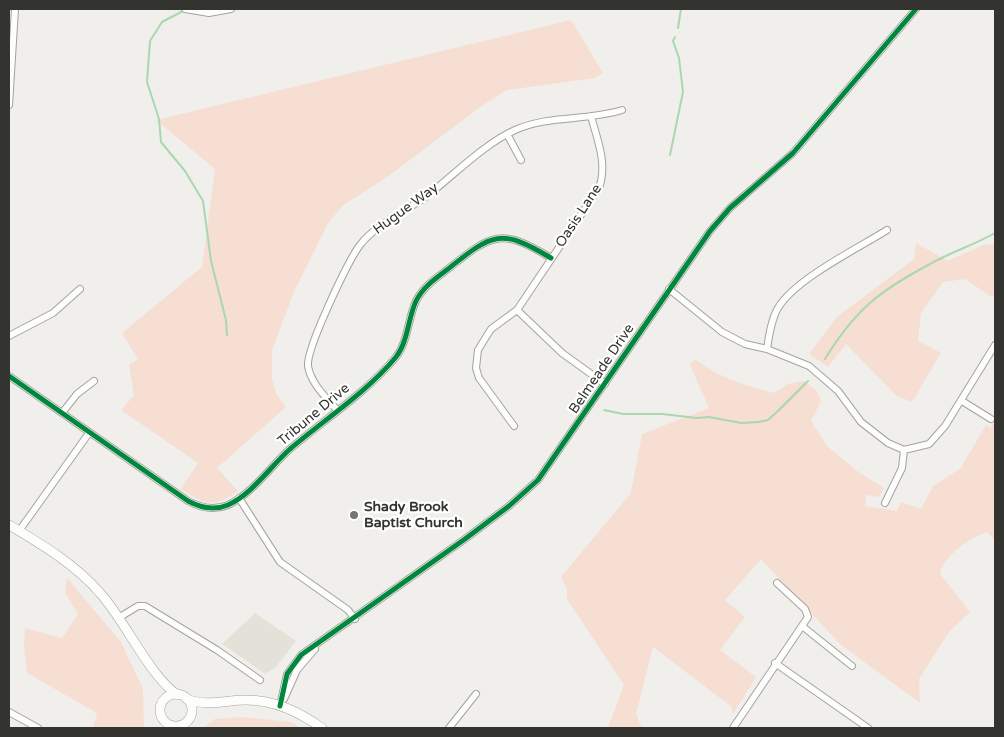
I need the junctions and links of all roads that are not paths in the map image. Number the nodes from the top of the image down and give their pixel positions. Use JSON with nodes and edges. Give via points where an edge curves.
{"nodes":[{"id":1,"x":15,"y":9,"type":"edge"},
{"id":2,"x":185,"y":9,"type":"edge"},
{"id":3,"x":230,"y":9,"type":"edge"},
{"id":4,"x":916,"y":9,"type":"edge"},
{"id":5,"x":9,"y":106,"type":"edge"},
{"id":6,"x":622,"y":110,"type":"dead end"},
{"id":7,"x":590,"y":116,"type":"junction"},
{"id":8,"x":507,"y":134,"type":"junction"},
{"id":9,"x":521,"y":160,"type":"dead end"},
{"id":10,"x":887,"y":230,"type":"dead end"},
{"id":11,"x":551,"y":258,"type":"junction"},
{"id":12,"x":80,"y":289,"type":"dead end"},
{"id":13,"x":669,"y":290,"type":"junction"},
{"id":14,"x":517,"y":310,"type":"junction"},
{"id":15,"x":9,"y":336,"type":"edge"},
{"id":16,"x":995,"y":345,"type":"edge"},
{"id":17,"x":767,"y":349,"type":"junction"},
{"id":18,"x":9,"y":376,"type":"edge"},
{"id":19,"x":94,"y":381,"type":"dead end"},
{"id":20,"x":605,"y":384,"type":"junction"},
{"id":21,"x":962,"y":401,"type":"junction"},
{"id":22,"x":337,"y":410,"type":"junction"},
{"id":23,"x":62,"y":414,"type":"junction"},
{"id":24,"x":991,"y":419,"type":"dead end"},
{"id":25,"x":514,"y":426,"type":"dead end"},
{"id":26,"x":89,"y":434,"type":"junction"},
{"id":27,"x":904,"y":450,"type":"junction"},
{"id":28,"x":239,"y":498,"type":"junction"},
{"id":29,"x":886,"y":502,"type":"dead end"},
{"id":30,"x":9,"y":525,"type":"edge"},
{"id":31,"x":19,"y":531,"type":"junction"},
{"id":32,"x":777,"y":583,"type":"dead end"},
{"id":33,"x":120,"y":617,"type":"junction"},
{"id":34,"x":355,"y":619,"type":"junction"},
{"id":35,"x":802,"y":626,"type":"junction"},
{"id":36,"x":775,"y":663,"type":"junction"},
{"id":37,"x":852,"y":666,"type":"dead end"},
{"id":38,"x":260,"y":680,"type":"dead end"},
{"id":39,"x":163,"y":683,"type":"junction"},
{"id":40,"x":476,"y":694,"type":"dead end"},
{"id":41,"x":178,"y":695,"type":"junction"},
{"id":42,"x":187,"y":699,"type":"junction"},
{"id":43,"x":206,"y":703,"type":"junction"},
{"id":44,"x":162,"y":704,"type":"junction"},
{"id":45,"x":280,"y":706,"type":"junction"},
{"id":46,"x":9,"y":712,"type":"edge"},
{"id":47,"x":186,"y":723,"type":"edge"},
{"id":48,"x":168,"y":726,"type":"edge"},
{"id":49,"x":38,"y":728,"type":"edge"},
{"id":50,"x":322,"y":728,"type":"edge"},
{"id":51,"x":449,"y":728,"type":"edge"},
{"id":52,"x":733,"y":728,"type":"edge"},
{"id":53,"x":868,"y":728,"type":"edge"}],
"edges":[{"from":1,"to":5,"type":"street"},
{"from":2,"to":3,"type":"street","via":[[209,13]]},
{"from":4,"to":13,"type":"street","name":"Belmeade Drive","via":[[793,154],[720,220]]},
{"from":6,"to":7,"type":"street","name":"Hugue Way"},
{"from":7,"to":8,"type":"street","name":"Hugue Way","via":[[535,123]]},
{"from":7,"to":11,"type":"street","name":"Oasis Lane","via":[[602,161],[602,180]]},
{"from":8,"to":9,"type":"street"},
{"from":8,"to":22,"type":"street","name":"Hugue Way","via":[[360,245],[308,358],[311,376]]},
{"from":10,"to":17,"type":"street","via":[[800,283],[777,309]]},
{"from":11,"to":14,"type":"street","name":"Oasis Lane"},
{"from":11,"to":22,"type":"street","name":"Tribune Drive","via":[[512,239],[495,238],[474,248],[425,288],[413,308],[397,356]]},
{"from":12,"to":15,"type":"street","via":[[53,312]]},
{"from":13,"to":17,"type":"street","via":[[722,332],[745,344]]},
{"from":13,"to":20,"type":"street","name":"Belmeade Drive"},
{"from":14,"to":20,"type":"street","via":[[562,353]]},
{"from":14,"to":25,"type":"street","name":"Oasis Lane","via":[[484,337],[478,350],[476,368],[478,378]]},
{"from":16,"to":21,"type":"street"},
{"from":17,"to":27,"type":"street","via":[[809,366],[838,391],[861,422],[888,443]]},
{"from":18,"to":23,"type":"street","name":"Tribune Drive"},
{"from":19,"to":23,"type":"street","via":[[77,394]]},
{"from":20,"to":34,"type":"street","name":"Belmeade Drive","via":[[544,473],[525,493]]},
{"from":21,"to":24,"type":"street"},
{"from":21,"to":27,"type":"street","via":[[929,444]]},
{"from":22,"to":28,"type":"street","name":"Tribune Drive"},
{"from":23,"to":26,"type":"street","name":"Tribune Drive"},
{"from":26,"to":28,"type":"street","name":"Tribune Drive","via":[[195,504],[220,508]]},
{"from":26,"to":31,"type":"street"},
{"from":27,"to":29,"type":"street","via":[[902,468]]},
{"from":28,"to":34,"type":"street","via":[[280,562],[348,610]]},
{"from":30,"to":31,"type":"main road"},
{"from":31,"to":33,"type":"main road","via":[[83,575]]},
{"from":32,"to":35,"type":"street","via":[[807,612],[808,617]]},
{"from":33,"to":38,"type":"street","via":[[138,606],[145,606],[218,650]]},
{"from":33,"to":39,"type":"main road"},
{"from":34,"to":45,"type":"street","name":"Belmeade Drive","via":[[312,647],[293,665],[283,686]]},
{"from":35,"to":36,"type":"street"},
{"from":35,"to":37,"type":"street"},
{"from":36,"to":52,"type":"street"},
{"from":36,"to":53,"type":"street"},
{"from":39,"to":41,"type":"main road"},
{"from":39,"to":44,"type":"main road"},
{"from":40,"to":51,"type":"street"},
{"from":41,"to":42,"type":"main road"},
{"from":41,"to":44,"type":"main road","via":[[168,697]]},
{"from":42,"to":43,"type":"main road"},
{"from":42,"to":47,"type":"main road","via":[[192,708]]},
{"from":43,"to":45,"type":"main road","via":[[246,700]]},
{"from":43,"to":47,"type":"main road","via":[[198,707]]},
{"from":44,"to":48,"type":"main road","via":[[161,715]]},
{"from":45,"to":50,"type":"main road","via":[[300,713]]},
{"from":46,"to":49,"type":"street"},
{"from":47,"to":48,"type":"main road"}]}
